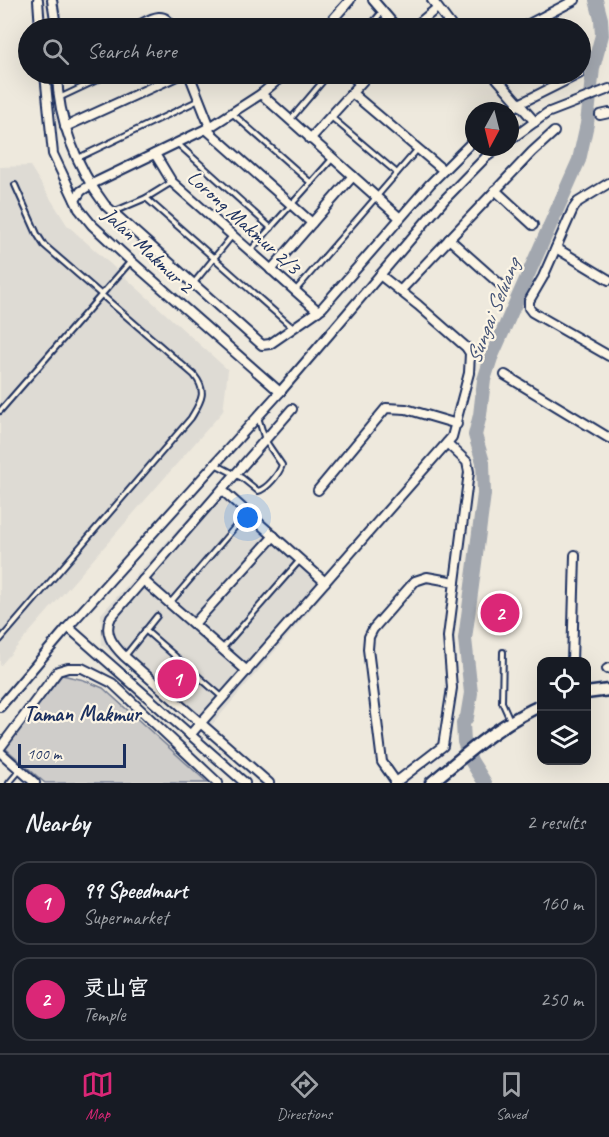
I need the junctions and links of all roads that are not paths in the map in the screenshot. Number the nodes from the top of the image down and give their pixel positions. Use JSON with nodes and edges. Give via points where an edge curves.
{"nodes":[{"id":1,"x":52,"y":0,"type":"edge"},
{"id":2,"x":350,"y":0,"type":"edge"},
{"id":3,"x":373,"y":0,"type":"edge"},
{"id":4,"x":432,"y":0,"type":"edge"},
{"id":5,"x":574,"y":0,"type":"edge"},
{"id":6,"x":41,"y":1,"type":"edge"},
{"id":7,"x":437,"y":8,"type":"junction"},
{"id":8,"x":383,"y":12,"type":"junction"},
{"id":9,"x":40,"y":18,"type":"edge"},
{"id":10,"x":55,"y":18,"type":"edge"},
{"id":11,"x":334,"y":18,"type":"edge"},
{"id":12,"x":377,"y":18,"type":"edge"},
{"id":13,"x":388,"y":18,"type":"edge"},
{"id":14,"x":425,"y":18,"type":"edge"},
{"id":15,"x":445,"y":18,"type":"edge"},
{"id":16,"x":540,"y":18,"type":"edge"},
{"id":17,"x":46,"y":84,"type":"edge"},
{"id":18,"x":58,"y":84,"type":"edge"},
{"id":19,"x":89,"y":84,"type":"edge"},
{"id":20,"x":159,"y":84,"type":"edge"},
{"id":21,"x":193,"y":84,"type":"edge"},
{"id":22,"x":273,"y":84,"type":"edge"},
{"id":23,"x":321,"y":84,"type":"edge"},
{"id":24,"x":502,"y":84,"type":"edge"},
{"id":25,"x":558,"y":84,"type":"edge"},
{"id":26,"x":359,"y":85,"type":"edge"},
{"id":27,"x":609,"y":89,"type":"edge"},
{"id":28,"x":352,"y":93,"type":"junction"},
{"id":29,"x":261,"y":94,"type":"junction"},
{"id":30,"x":59,"y":98,"type":"junction"},
{"id":31,"x":200,"y":100,"type":"junction"},
{"id":32,"x":517,"y":102,"type":"edge"},
{"id":33,"x":519,"y":104,"type":"joint"},
{"id":34,"x":232,"y":113,"type":"junction"},
{"id":35,"x":609,"y":113,"type":"edge"},
{"id":36,"x":600,"y":115,"type":"dead end"},
{"id":37,"x":330,"y":116,"type":"junction"},
{"id":38,"x":290,"y":121,"type":"junction"},
{"id":39,"x":535,"y":122,"type":"junction"},
{"id":40,"x":65,"y":127,"type":"junction"},
{"id":41,"x":208,"y":128,"type":"junction"},
{"id":42,"x":554,"y":132,"type":"dead end"},
{"id":43,"x":519,"y":134,"type":"edge"},
{"id":44,"x":310,"y":139,"type":"junction"},
{"id":45,"x":177,"y":143,"type":"junction"},
{"id":46,"x":465,"y":148,"type":"edge"},
{"id":47,"x":418,"y":149,"type":"junction"},
{"id":48,"x":155,"y":154,"type":"junction"},
{"id":49,"x":487,"y":156,"type":"edge"},
{"id":50,"x":78,"y":158,"type":"junction"},
{"id":51,"x":333,"y":158,"type":"junction"},
{"id":52,"x":442,"y":170,"type":"junction"},
{"id":53,"x":397,"y":173,"type":"junction"},
{"id":54,"x":353,"y":176,"type":"junction"},
{"id":55,"x":172,"y":182,"type":"junction"},
{"id":56,"x":311,"y":183,"type":"junction"},
{"id":57,"x":609,"y":183,"type":"edge"},
{"id":58,"x":92,"y":184,"type":"junction"},
{"id":59,"x":15,"y":185,"type":"dead end"},
{"id":60,"x":495,"y":190,"type":"junction"},
{"id":61,"x":376,"y":197,"type":"junction"},
{"id":62,"x":146,"y":198,"type":"junction"},
{"id":63,"x":75,"y":200,"type":"junction"},
{"id":64,"x":292,"y":204,"type":"junction"},
{"id":65,"x":112,"y":212,"type":"junction"},
{"id":66,"x":400,"y":218,"type":"junction"},
{"id":67,"x":312,"y":223,"type":"junction"},
{"id":68,"x":533,"y":225,"type":"dead end"},
{"id":69,"x":271,"y":228,"type":"junction"},
{"id":70,"x":232,"y":236,"type":"junction"},
{"id":71,"x":449,"y":239,"type":"junction"},
{"id":72,"x":556,"y":248,"type":"junction"},
{"id":73,"x":250,"y":251,"type":"junction"},
{"id":74,"x":213,"y":258,"type":"junction"},
{"id":75,"x":132,"y":261,"type":"junction"},
{"id":76,"x":271,"y":270,"type":"junction"},
{"id":77,"x":380,"y":275,"type":"junction"},
{"id":78,"x":609,"y":280,"type":"edge"},
{"id":79,"x":193,"y":284,"type":"junction"},
{"id":80,"x":503,"y":287,"type":"dead end"},
{"id":81,"x":295,"y":291,"type":"junction"},
{"id":82,"x":400,"y":291,"type":"junction"},
{"id":83,"x":102,"y":296,"type":"junction"},
{"id":84,"x":318,"y":312,"type":"junction"},
{"id":85,"x":293,"y":329,"type":"junction"},
{"id":86,"x":609,"y":356,"type":"edge"},
{"id":87,"x":505,"y":375,"type":"dead end"},
{"id":88,"x":280,"y":392,"type":"junction"},
{"id":89,"x":1,"y":407,"type":"edge"},
{"id":90,"x":292,"y":409,"type":"dead end"},
{"id":91,"x":258,"y":417,"type":"junction"},
{"id":92,"x":457,"y":424,"type":"junction"},
{"id":93,"x":609,"y":438,"type":"edge"},
{"id":94,"x":265,"y":440,"type":"junction"},
{"id":95,"x":447,"y":442,"type":"junction"},
{"id":96,"x":215,"y":464,"type":"junction"},
{"id":97,"x":235,"y":475,"type":"junction"},
{"id":98,"x":222,"y":490,"type":"junction"},
{"id":99,"x":318,"y":490,"type":"dead end"},
{"id":100,"x":247,"y":512,"type":"junction"},
{"id":101,"x":274,"y":536,"type":"junction"},
{"id":102,"x":575,"y":555,"type":"dead end"},
{"id":103,"x":300,"y":559,"type":"junction"},
{"id":104,"x":143,"y":580,"type":"junction"},
{"id":105,"x":325,"y":582,"type":"junction"},
{"id":106,"x":456,"y":582,"type":"junction"},
{"id":107,"x":169,"y":603,"type":"junction"},
{"id":108,"x":157,"y":616,"type":"dead end"},
{"id":109,"x":194,"y":624,"type":"junction"},
{"id":110,"x":68,"y":627,"type":"junction"},
{"id":111,"x":146,"y":630,"type":"junction"},
{"id":112,"x":0,"y":640,"type":"edge"},
{"id":113,"x":222,"y":649,"type":"junction"},
{"id":114,"x":503,"y":652,"type":"dead end"},
{"id":115,"x":124,"y":656,"type":"junction"},
{"id":116,"x":572,"y":657,"type":"edge"},
{"id":117,"x":247,"y":670,"type":"junction"},
{"id":118,"x":609,"y":690,"type":"edge"},
{"id":119,"x":591,"y":692,"type":"edge"},
{"id":120,"x":223,"y":698,"type":"junction"},
{"id":121,"x":0,"y":707,"type":"edge"},
{"id":122,"x":537,"y":708,"type":"edge"},
{"id":123,"x":510,"y":721,"type":"junction"},
{"id":124,"x":201,"y":723,"type":"junction"},
{"id":125,"x":190,"y":735,"type":"junction"},
{"id":126,"x":0,"y":750,"type":"edge"},
{"id":127,"x":20,"y":770,"type":"junction"},
{"id":128,"x":9,"y":783,"type":"edge"},
{"id":129,"x":35,"y":783,"type":"edge"},
{"id":130,"x":218,"y":783,"type":"edge"},
{"id":131,"x":245,"y":783,"type":"edge"},
{"id":132,"x":269,"y":783,"type":"edge"},
{"id":133,"x":395,"y":783,"type":"edge"},
{"id":134,"x":431,"y":783,"type":"edge"}],
"edges":[{"from":1,"to":10,"type":"street"},
{"from":2,"to":11,"type":"street"},
{"from":3,"to":8,"type":"street"},
{"from":4,"to":7,"type":"street"},
{"from":5,"to":16,"type":"street"},
{"from":6,"to":9,"type":"street"},
{"from":7,"to":14,"type":"street"},
{"from":7,"to":15,"type":"street"},
{"from":8,"to":12,"type":"lane"},
{"from":8,"to":13,"type":"street"},
{"from":17,"to":63,"type":"street","via":[[53,154]]},
{"from":18,"to":30,"type":"street"},
{"from":19,"to":30,"type":"lane"},
{"from":20,"to":40,"type":"street"},
{"from":21,"to":31,"type":"street"},
{"from":22,"to":29,"type":"street","name":"Jalan Makmur 2"},
{"from":23,"to":38,"type":"lane"},
{"from":24,"to":32,"type":"street"},
{"from":25,"to":33,"type":"street"},
{"from":26,"to":28,"type":"street"},
{"from":27,"to":39,"type":"street"},
{"from":28,"to":37,"type":"street"},
{"from":28,"to":47,"type":"street"},
{"from":29,"to":34,"type":"street","name":"Jalan Makmur 2"},
{"from":29,"to":38,"type":"street"},
{"from":30,"to":40,"type":"street"},
{"from":31,"to":41,"type":"street"},
{"from":31,"to":50,"type":"lane"},
{"from":33,"to":39,"type":"street"},
{"from":34,"to":41,"type":"street","name":"Jalan Makmur 2"},
{"from":34,"to":56,"type":"lane"},
{"from":35,"to":36,"type":"street"},
{"from":37,"to":44,"type":"street"},
{"from":37,"to":53,"type":"lane"},
{"from":38,"to":44,"type":"street"},
{"from":39,"to":43,"type":"street"},
{"from":40,"to":50,"type":"street"},
{"from":41,"to":45,"type":"street","name":"Jalan Makmur 2"},
{"from":41,"to":64,"type":"street"},
{"from":42,"to":60,"type":"street"},
{"from":44,"to":51,"type":"street"},
{"from":45,"to":48,"type":"street","name":"Jalan Makmur 2"},
{"from":45,"to":69,"type":"lane"},
{"from":46,"to":52,"type":"street"},
{"from":47,"to":52,"type":"street"},
{"from":47,"to":53,"type":"lane"},
{"from":48,"to":55,"type":"street","name":"Lorong Makmur 2/3"},
{"from":48,"to":58,"type":"street","name":"Jalan Makmur 2"},
{"from":49,"to":77,"type":"street"},
{"from":50,"to":58,"type":"street"},
{"from":51,"to":54,"type":"street"},
{"from":51,"to":56,"type":"lane"},
{"from":52,"to":66,"type":"street"},
{"from":53,"to":61,"type":"lane"},
{"from":54,"to":61,"type":"street"},
{"from":54,"to":67,"type":"street"},
{"from":55,"to":62,"type":"lane"},
{"from":55,"to":70,"type":"street","name":"Lorong Makmur 2/3"},
{"from":56,"to":64,"type":"lane"},
{"from":57,"to":72,"type":"street","via":[[578,202]]},
{"from":58,"to":63,"type":"street","name":"Jalan Makmur 2"},
{"from":58,"to":65,"type":"street"},
{"from":59,"to":83,"type":"lane","via":[[44,244]]},
{"from":60,"to":68,"type":"street"},
{"from":60,"to":71,"type":"street"},
{"from":61,"to":66,"type":"street"},
{"from":61,"to":81,"type":"lane"},
{"from":62,"to":65,"type":"lane"},
{"from":62,"to":74,"type":"lane"},
{"from":63,"to":75,"type":"street","name":"Jalan Makmur 2","via":[[92,225]]},
{"from":64,"to":67,"type":"street"},
{"from":64,"to":69,"type":"lane"},
{"from":65,"to":79,"type":"street"},
{"from":66,"to":84,"type":"street"},
{"from":67,"to":76,"type":"street"},
{"from":69,"to":73,"type":"lane"},
{"from":70,"to":73,"type":"street","name":"Lorong Makmur 2/3"},
{"from":70,"to":74,"type":"lane"},
{"from":71,"to":80,"type":"street"},
{"from":71,"to":82,"type":"street"},
{"from":72,"to":78,"type":"street"},
{"from":72,"to":86,"type":"street","via":[[529,308]]},
{"from":73,"to":76,"type":"street","name":"Lorong Makmur 2/3"},
{"from":74,"to":79,"type":"lane"},
{"from":74,"to":85,"type":"lane"},
{"from":75,"to":83,"type":"lane"},
{"from":75,"to":88,"type":"street","name":"Jalan Makmur 2"},
{"from":76,"to":81,"type":"street","name":"Lorong Makmur 2/3"},
{"from":77,"to":82,"type":"street"},
{"from":77,"to":88,"type":"street"},
{"from":79,"to":85,"type":"street","via":[[262,345]]},
{"from":81,"to":84,"type":"street","name":"Lorong Makmur 2/3"},
{"from":82,"to":92,"type":"street","via":[[470,353]]},
{"from":83,"to":89,"type":"lane"},
{"from":83,"to":112,"type":"lane","via":[[194,375],[200,382],[202,397],[191,418]]},
{"from":84,"to":85,"type":"street"},
{"from":87,"to":93,"type":"street"},
{"from":88,"to":91,"type":"street"},
{"from":90,"to":94,"type":"street"},
{"from":91,"to":94,"type":"lane"},
{"from":91,"to":96,"type":"street"},
{"from":92,"to":95,"type":"street"},
{"from":92,"to":99,"type":"street","via":[[406,409],[386,408]]},
{"from":94,"to":97,"type":"street"},
{"from":94,"to":97,"type":"lane","via":[[282,465],[264,489],[258,491]]},
{"from":95,"to":105,"type":"street"},
{"from":95,"to":106,"type":"street","via":[[467,462],[469,472]]},
{"from":96,"to":97,"type":"lane"},
{"from":96,"to":110,"type":"street"},
{"from":97,"to":98,"type":"street"},
{"from":98,"to":100,"type":"street"},
{"from":98,"to":104,"type":"street"},
{"from":100,"to":101,"type":"street"},
{"from":100,"to":107,"type":"lane"},
{"from":101,"to":103,"type":"street"},
{"from":101,"to":109,"type":"street"},
{"from":102,"to":116,"type":"street"},
{"from":103,"to":105,"type":"street"},
{"from":103,"to":113,"type":"lane"},
{"from":104,"to":107,"type":"street"},
{"from":104,"to":115,"type":"street","via":[[108,623],[108,634]]},
{"from":105,"to":117,"type":"street"},
{"from":106,"to":133,"type":"street","via":[[448,638],[451,700],[443,746]]},
{"from":106,"to":133,"type":"street","via":[[427,577],[415,581],[369,637],[382,762]]},
{"from":107,"to":109,"type":"street"},
{"from":108,"to":111,"type":"lane"},
{"from":109,"to":113,"type":"street"},
{"from":110,"to":121,"type":"street"},
{"from":110,"to":125,"type":"street"},
{"from":111,"to":115,"type":"lane"},
{"from":111,"to":120,"type":"lane"},
{"from":113,"to":117,"type":"street"},
{"from":114,"to":123,"type":"lane","via":[[502,702]]},
{"from":115,"to":124,"type":"street"},
{"from":117,"to":120,"type":"street"},
{"from":118,"to":119,"type":"main road"},
{"from":120,"to":124,"type":"street"},
{"from":122,"to":123,"type":"main road"},
{"from":123,"to":134,"type":"main road"},
{"from":124,"to":125,"type":"street"},
{"from":124,"to":132,"type":"street"},
{"from":125,"to":131,"type":"street"},
{"from":126,"to":127,"type":"street"},
{"from":126,"to":130,"type":"street","via":[[58,671],[82,668],[112,683]]},
{"from":127,"to":128,"type":"lane"},
{"from":127,"to":129,"type":"street"}]}
